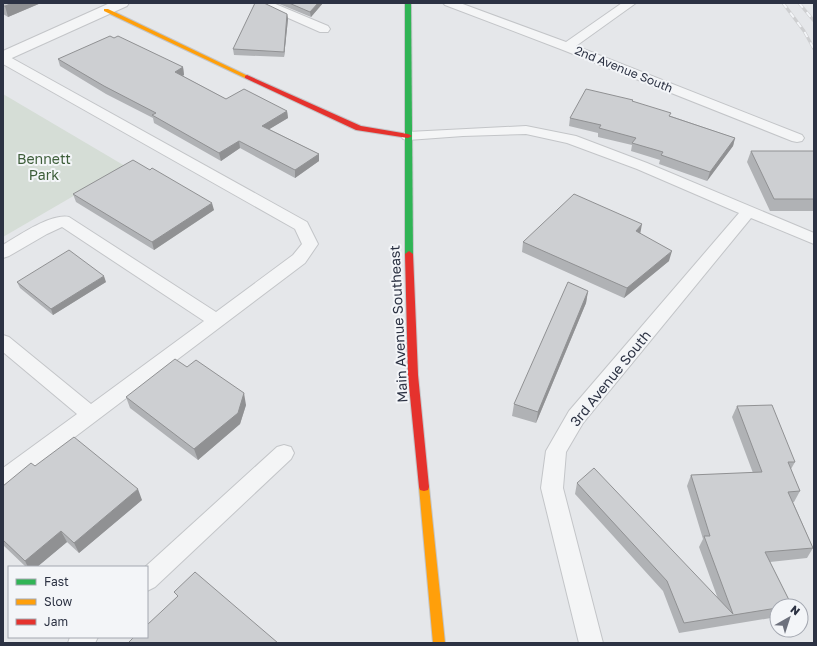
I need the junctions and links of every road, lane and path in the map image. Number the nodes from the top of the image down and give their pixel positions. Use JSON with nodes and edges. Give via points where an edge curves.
{"nodes":[{"id":1,"x":122,"y":3,"type":"edge"},
{"id":2,"x":263,"y":3,"type":"edge"},
{"id":3,"x":408,"y":3,"type":"edge"},
{"id":4,"x":449,"y":3,"type":"edge"},
{"id":5,"x":630,"y":3,"type":"edge"},
{"id":6,"x":106,"y":10,"type":"junction"},
{"id":7,"x":324,"y":29,"type":"dead end"},
{"id":8,"x":567,"y":47,"type":"junction"},
{"id":9,"x":3,"y":58,"type":"edge"},
{"id":10,"x":408,"y":136,"type":"junction"},
{"id":11,"x":797,"y":138,"type":"dead end"},
{"id":12,"x":749,"y":211,"type":"junction"},
{"id":13,"x":814,"y":239,"type":"edge"},
{"id":14,"x":3,"y":252,"type":"edge"},
{"id":15,"x":217,"y":320,"type":"junction"},
{"id":16,"x":3,"y":342,"type":"edge"},
{"id":17,"x":91,"y":415,"type":"junction"},
{"id":18,"x":284,"y":453,"type":"dead end"},
{"id":19,"x":3,"y":480,"type":"edge"},
{"id":20,"x":148,"y":579,"type":"edge"},
{"id":21,"x":439,"y":643,"type":"edge"},
{"id":22,"x":591,"y":643,"type":"edge"}],
"edges":[{"from":1,"to":6,"type":"street"},
{"from":2,"to":7,"type":"lane"},
{"from":3,"to":10,"type":"main road","name":"Main Avenue Southeast"},
{"from":4,"to":8,"type":"lane","name":"2nd Avenue South"},
{"from":5,"to":8,"type":"lane"},
{"from":6,"to":9,"type":"street"},
{"from":6,"to":10,"type":"main road","via":[[359,128]]},
{"from":8,"to":11,"type":"lane","name":"2nd Avenue South"},
{"from":9,"to":15,"type":"lane","via":[[301,226],[310,244],[299,259]]},
{"from":10,"to":12,"type":"lane","via":[[526,130],[571,139]]},
{"from":10,"to":21,"type":"main road","name":"Main Avenue Southeast","via":[[413,375]]},
{"from":12,"to":13,"type":"lane"},
{"from":12,"to":22,"type":"lane","name":"3rd Avenue South","via":[[576,417],[556,451],[552,488]]},
{"from":14,"to":15,"type":"lane","via":[[41,230],[63,221]]},
{"from":15,"to":17,"type":"lane"},
{"from":16,"to":17,"type":"lane"},
{"from":17,"to":19,"type":"lane"},
{"from":18,"to":20,"type":"lane"}]}
